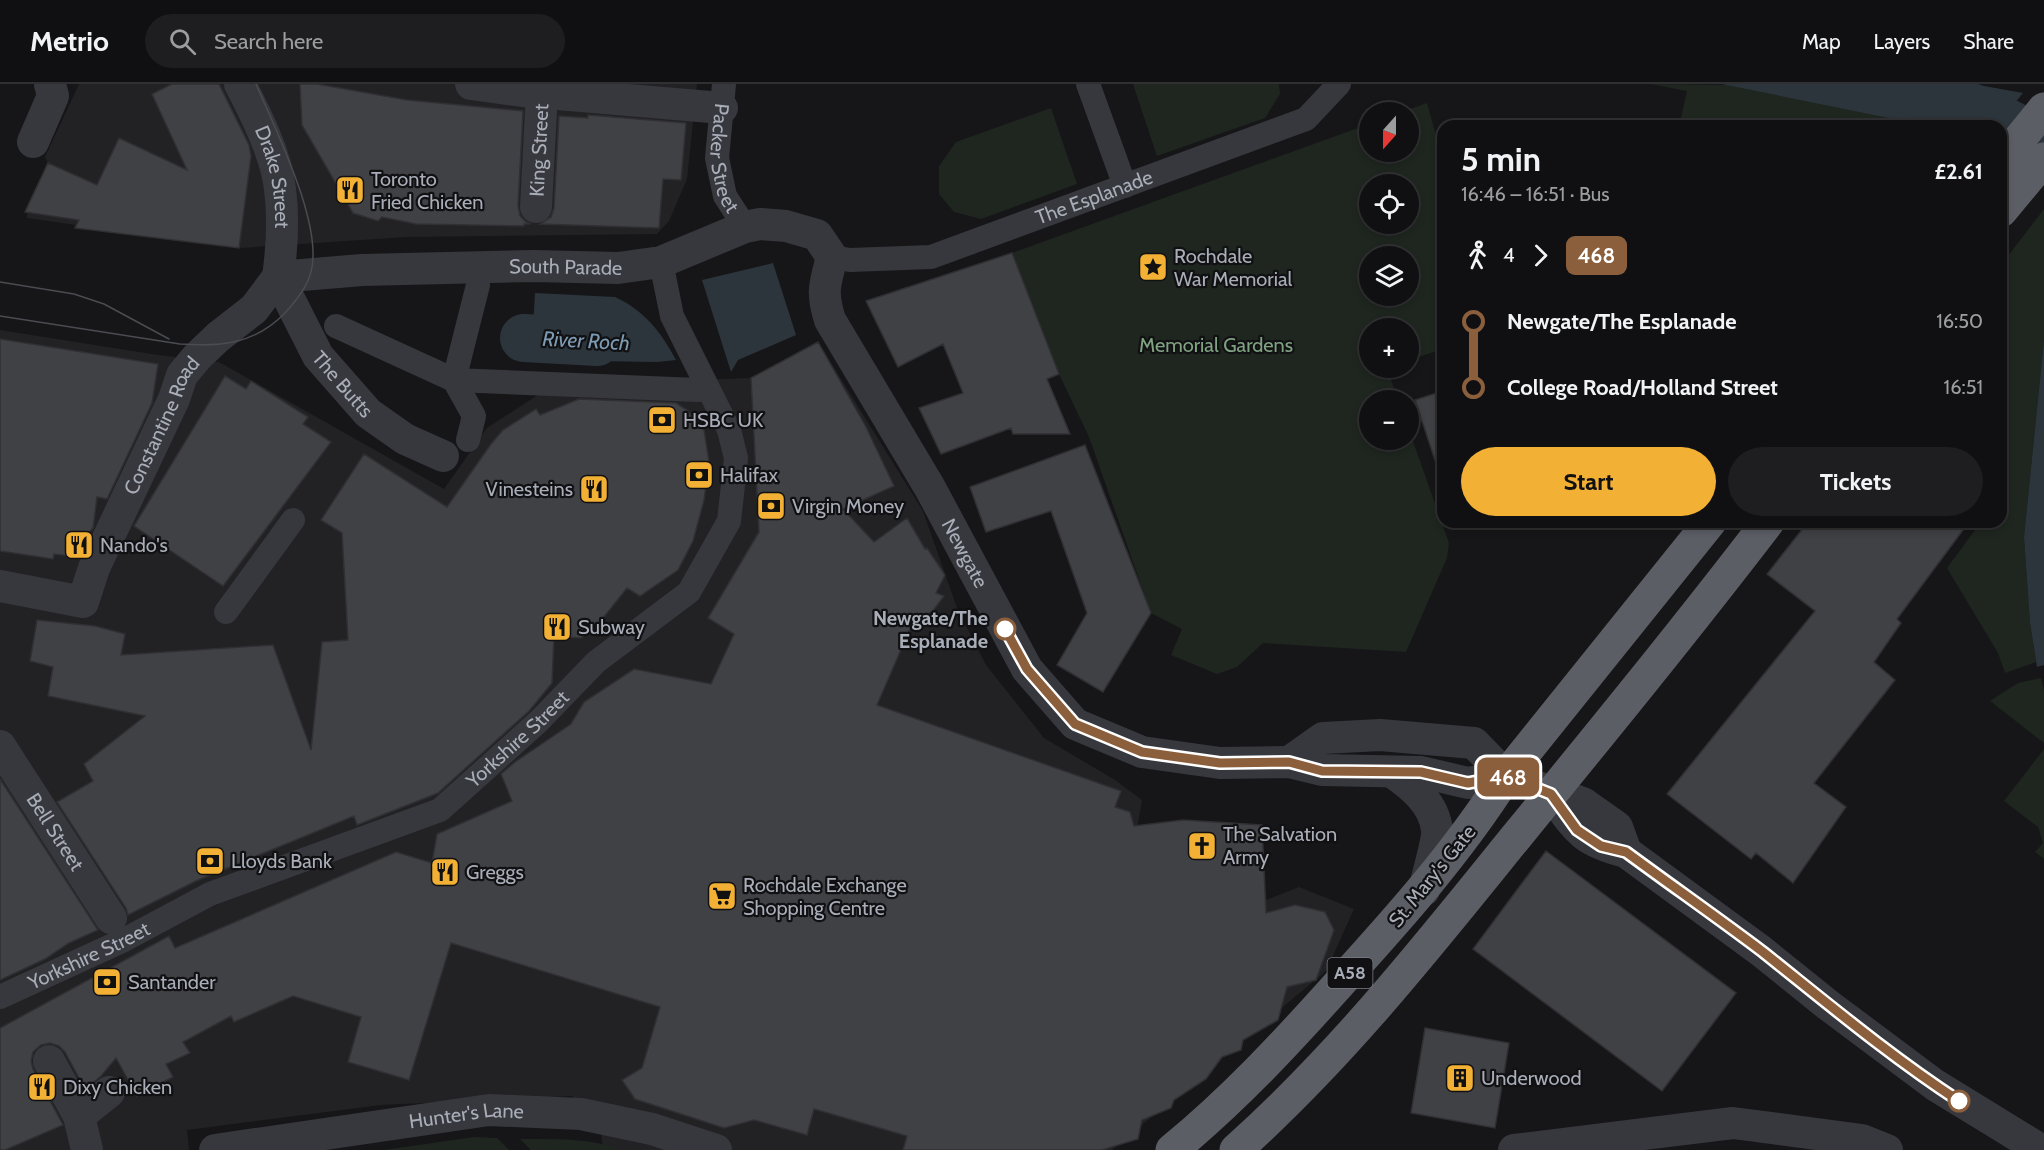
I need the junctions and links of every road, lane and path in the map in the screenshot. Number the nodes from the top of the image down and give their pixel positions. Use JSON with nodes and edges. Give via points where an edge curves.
{"nodes":[{"id":1,"x":50,"y":84,"type":"edge"},
{"id":2,"x":240,"y":84,"type":"edge"},
{"id":3,"x":471,"y":84,"type":"edge"},
{"id":4,"x":1088,"y":84,"type":"edge"},
{"id":5,"x":1339,"y":84,"type":"edge"},
{"id":6,"x":530,"y":89,"type":"edge"},
{"id":7,"x":723,"y":96,"type":"edge"},
{"id":8,"x":2044,"y":109,"type":"edge"},
{"id":9,"x":33,"y":142,"type":"dead end"},
{"id":10,"x":2007,"y":155,"type":"edge"},
{"id":11,"x":2044,"y":159,"type":"edge"},
{"id":12,"x":1125,"y":186,"type":"junction"},
{"id":13,"x":2007,"y":204,"type":"edge"},
{"id":14,"x":536,"y":207,"type":"dead end"},
{"id":15,"x":745,"y":227,"type":"junction"},
{"id":16,"x":832,"y":257,"type":"junction"},
{"id":17,"x":661,"y":262,"type":"junction"},
{"id":18,"x":278,"y":278,"type":"junction"},
{"id":19,"x":478,"y":285,"type":"dead end"},
{"id":20,"x":336,"y":326,"type":"dead end"},
{"id":21,"x":454,"y":380,"type":"junction"},
{"id":22,"x":698,"y":390,"type":"dead end"},
{"id":23,"x":455,"y":448,"type":"joint"},
{"id":24,"x":293,"y":520,"type":"dead end"},
{"id":25,"x":1705,"y":528,"type":"edge"},
{"id":26,"x":1763,"y":528,"type":"edge"},
{"id":27,"x":0,"y":586,"type":"edge"},
{"id":28,"x":226,"y":612,"type":"dead end"},
{"id":29,"x":0,"y":746,"type":"edge"},
{"id":30,"x":1289,"y":762,"type":"junction"},
{"id":31,"x":1392,"y":772,"type":"junction"},
{"id":32,"x":1506,"y":776,"type":"junction"},
{"id":33,"x":1551,"y":794,"type":"junction"},
{"id":34,"x":1424,"y":890,"type":"junction"},
{"id":35,"x":111,"y":918,"type":"dead end"},
{"id":36,"x":0,"y":997,"type":"edge"},
{"id":37,"x":49,"y":1061,"type":"dead end"},
{"id":38,"x":110,"y":1092,"type":"dead end"},
{"id":39,"x":79,"y":1116,"type":"junction"},
{"id":40,"x":649,"y":1139,"type":"edge"},
{"id":41,"x":87,"y":1150,"type":"edge"},
{"id":42,"x":215,"y":1150,"type":"edge"},
{"id":43,"x":716,"y":1150,"type":"edge"},
{"id":44,"x":1172,"y":1150,"type":"edge"},
{"id":45,"x":1236,"y":1150,"type":"edge"},
{"id":46,"x":1514,"y":1150,"type":"edge"},
{"id":47,"x":1887,"y":1150,"type":"edge"},
{"id":48,"x":2041,"y":1150,"type":"edge"}],
"edges":[{"from":1,"to":9,"type":"street","via":[[53,96]]},
{"from":2,"to":18,"type":"street","name":"Drake Street","via":[[263,129],[280,187],[282,242]]},
{"from":3,"to":6,"type":"street"},
{"from":4,"to":12,"type":"street"},
{"from":5,"to":12,"type":"street","name":"The Esplanade","via":[[1306,119]]},
{"from":6,"to":7,"type":"street"},
{"from":6,"to":14,"type":"street","name":"King Street"},
{"from":7,"to":15,"type":"street","name":"Packer Street","via":[[717,158],[724,196]]},
{"from":8,"to":10,"type":"highway"},
{"from":11,"to":13,"type":"highway"},
{"from":12,"to":16,"type":"street","name":"The Esplanade","via":[[931,256],[850,260]]},
{"from":15,"to":16,"type":"street","name":"South Parade","via":[[786,226],[817,235]]},
{"from":15,"to":17,"type":"street","name":"South Parade"},
{"from":16,"to":30,"type":"street","name":"Newgate","via":[[824,301],[830,320],[930,488],[1027,669],[1075,724],[1142,752],[1220,763]]},
{"from":17,"to":18,"type":"street","name":"South Parade","via":[[618,268],[362,270]]},
{"from":17,"to":36,"type":"street","name":"Yorkshire Street","via":[[672,316],[729,430],[736,458],[729,521],[689,592],[596,662],[539,721],[440,810],[210,894],[124,940]]},
{"from":18,"to":23,"type":"street","name":"The Butts","via":[[318,356],[368,413],[405,439]]},
{"from":18,"to":27,"type":"street","name":"Constantine Road","via":[[254,309],[218,337],[183,375],[94,568],[83,602]]},
{"from":19,"to":21,"type":"street"},
{"from":20,"to":21,"type":"street"},
{"from":21,"to":22,"type":"street"},
{"from":21,"to":23,"type":"street","via":[[474,416]]},
{"from":24,"to":28,"type":"street"},
{"from":25,"to":32,"type":"highway","name":"St. Mary's Gate","number":"A58"},
{"from":26,"to":33,"type":"highway","name":"St. Mary's Gate","number":"A58"},
{"from":29,"to":35,"type":"street","name":"Bell Street"},
{"from":30,"to":31,"type":"street","name":"Newgate","via":[[1322,771]]},
{"from":30,"to":32,"type":"street","via":[[1323,738],[1380,735],[1474,744]]},
{"from":31,"to":32,"type":"street","name":"Newgate","via":[[1421,772],[1468,783]]},
{"from":31,"to":34,"type":"street","via":[[1414,788],[1428,805],[1437,831]]},
{"from":32,"to":33,"type":"street"},
{"from":32,"to":34,"type":"highway","name":"St. Mary's Gate","number":"A58","via":[[1477,822]]},
{"from":33,"to":45,"type":"highway","name":"St. Mary's Gate","number":"A58","via":[[1350,1038]]},
{"from":33,"to":48,"type":"street","via":[[1577,830],[1601,846],[1626,852],[1935,1085]]},
{"from":34,"to":44,"type":"highway","name":"St. Mary's Gate","number":"A58","via":[[1264,1067]]},
{"from":37,"to":39,"type":"street"},
{"from":38,"to":39,"type":"street"},
{"from":39,"to":41,"type":"street"},
{"from":40,"to":42,"type":"street","name":"Hunter's Lane","via":[[581,1114],[489,1110]]},
{"from":40,"to":43,"type":"street","name":"Hunter's Lane"},
{"from":46,"to":47,"type":"street","via":[[1733,1123],[1862,1140]]}]}
